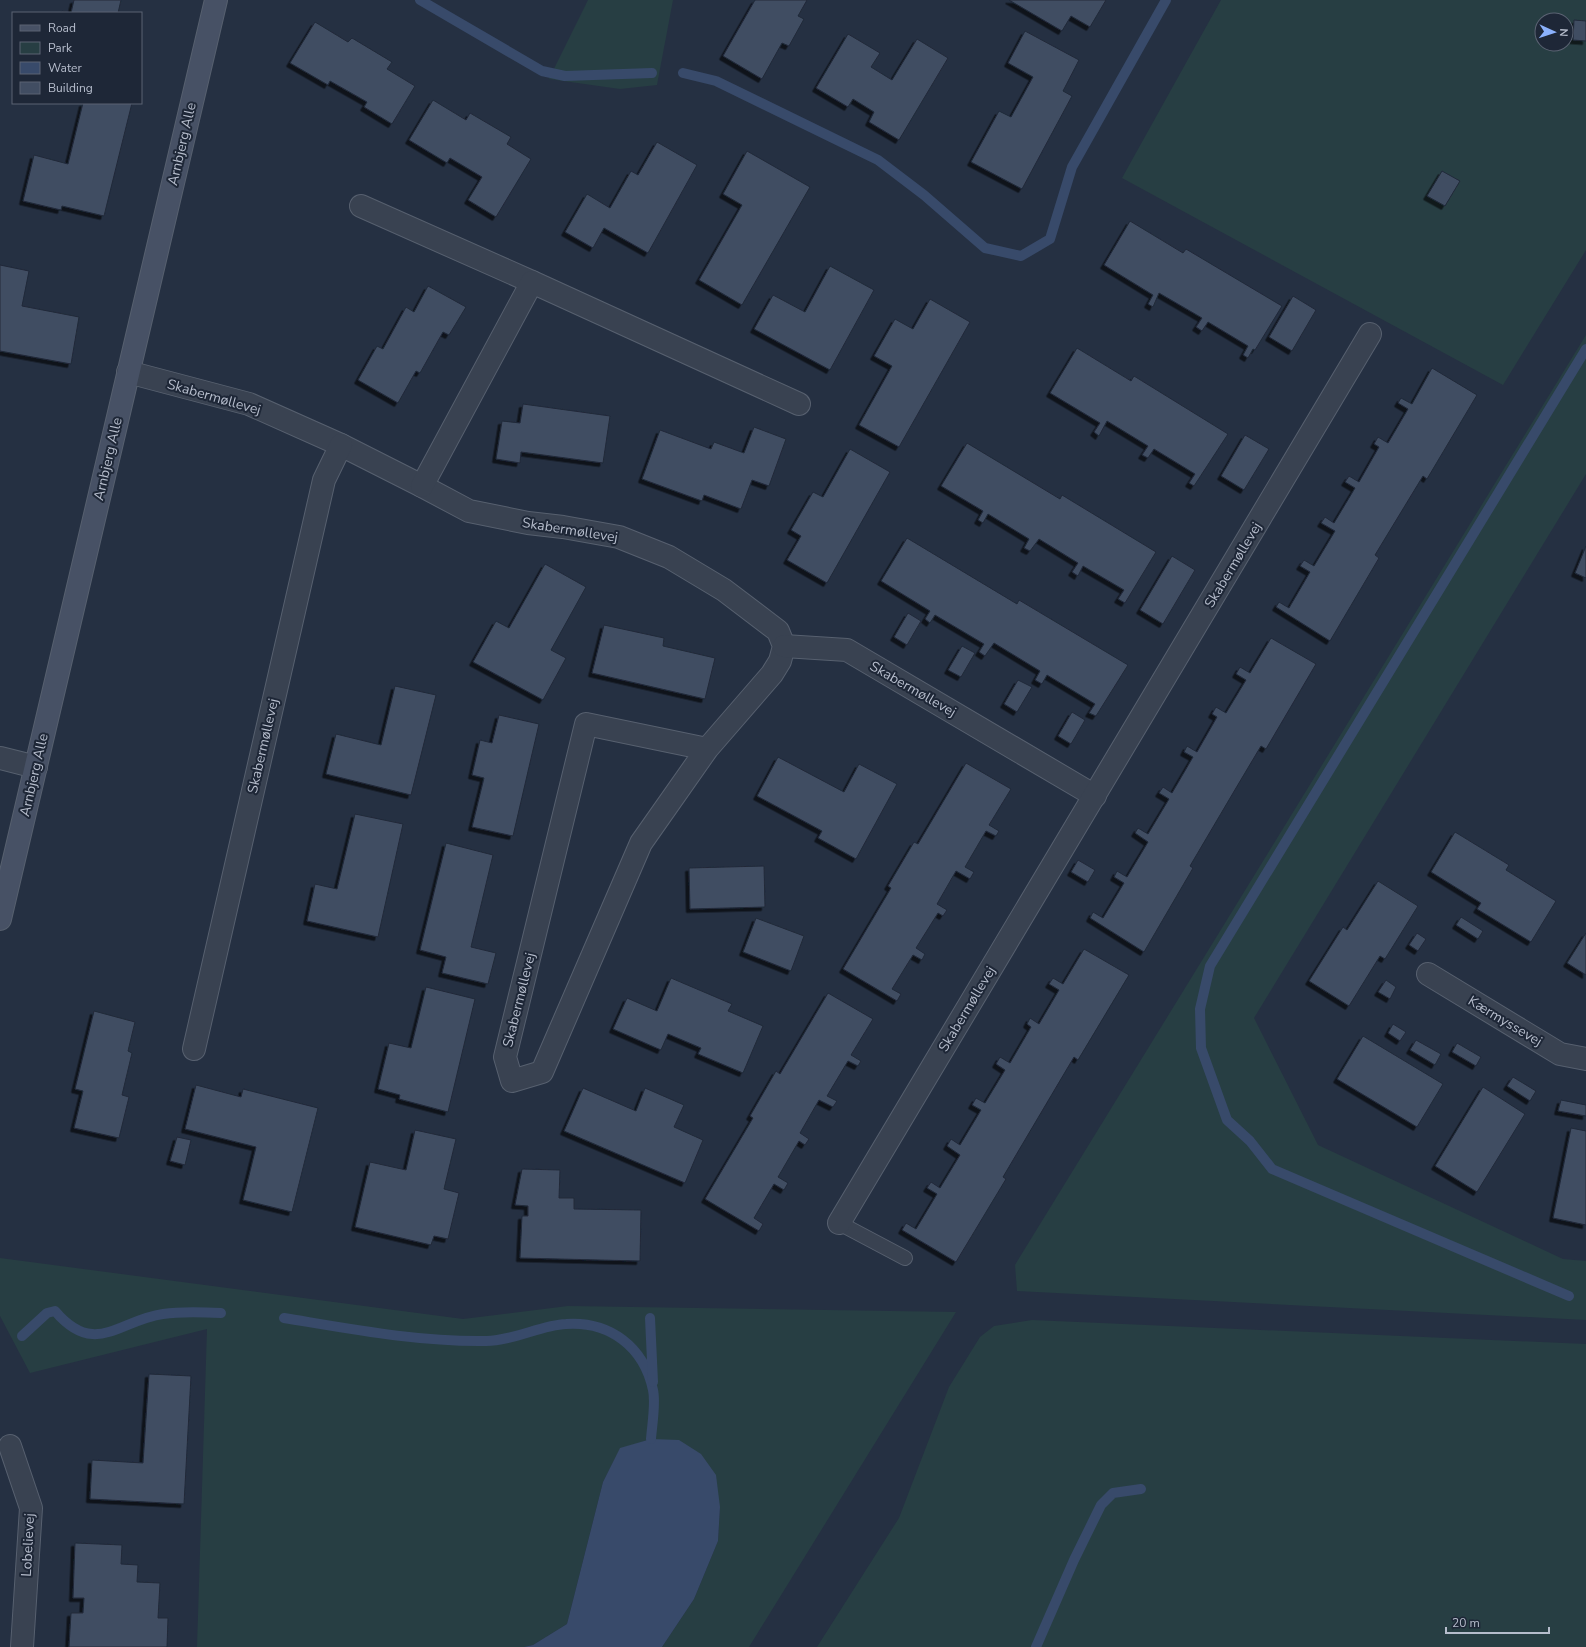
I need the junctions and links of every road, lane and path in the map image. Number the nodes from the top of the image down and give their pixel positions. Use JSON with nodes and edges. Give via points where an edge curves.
{"nodes":[{"id":1,"x":216,"y":0,"type":"edge"},
{"id":2,"x":361,"y":206,"type":"dead end"},
{"id":3,"x":532,"y":282,"type":"junction"},
{"id":4,"x":1370,"y":334,"type":"dead end"},
{"id":5,"x":128,"y":372,"type":"junction"},
{"id":6,"x":799,"y":404,"type":"dead end"},
{"id":7,"x":341,"y":446,"type":"junction"},
{"id":8,"x":422,"y":486,"type":"junction"},
{"id":9,"x":784,"y":646,"type":"junction"},
{"id":10,"x":707,"y":750,"type":"junction"},
{"id":11,"x":0,"y":758,"type":"edge"},
{"id":12,"x":36,"y":767,"type":"junction"},
{"id":13,"x":1095,"y":796,"type":"junction"},
{"id":14,"x":0,"y":919,"type":"edge"},
{"id":15,"x":1428,"y":974,"type":"dead end"},
{"id":16,"x":194,"y":1048,"type":"dead end"},
{"id":17,"x":1586,"y":1059,"type":"edge"},
{"id":18,"x":838,"y":1222,"type":"joint"},
{"id":19,"x":905,"y":1258,"type":"dead end"},
{"id":20,"x":10,"y":1446,"type":"dead end"},
{"id":21,"x":22,"y":1647,"type":"edge"}],
"edges":[{"from":1,"to":5,"type":"street","name":"Arnbjerg Alle"},
{"from":2,"to":3,"type":"street"},
{"from":3,"to":6,"type":"street"},
{"from":3,"to":8,"type":"street"},
{"from":4,"to":13,"type":"street","name":"Skabermøllevej"},
{"from":5,"to":7,"type":"street","name":"Skabermøllevej","via":[[249,404]]},
{"from":5,"to":12,"type":"street","name":"Arnbjerg Alle"},
{"from":7,"to":8,"type":"street","name":"Skabermøllevej"},
{"from":7,"to":16,"type":"street","name":"Skabermøllevej","via":[[324,480]]},
{"from":8,"to":9,"type":"street","name":"Skabermøllevej","via":[[469,511],[528,523],[619,536],[669,557],[730,594],[778,630]]},
{"from":9,"to":10,"type":"street","name":"Skabermøllevej","via":[[780,661],[772,674]]},
{"from":9,"to":13,"type":"street","name":"Skabermøllevej","via":[[847,650]]},
{"from":10,"to":10,"type":"street","name":"Skabermøllevej","via":[[641,843],[542,1072],[512,1081],[505,1057],[586,724]]},
{"from":11,"to":12,"type":"street"},
{"from":12,"to":14,"type":"street","name":"Arnbjerg Alle"},
{"from":13,"to":18,"type":"street","name":"Skabermøllevej"},
{"from":15,"to":17,"type":"street","name":"Kærmyssevej","via":[[1560,1054]]},
{"from":18,"to":19,"type":"lane"},
{"from":20,"to":21,"type":"street","name":"Lobelievej","via":[[31,1508]]}]}
